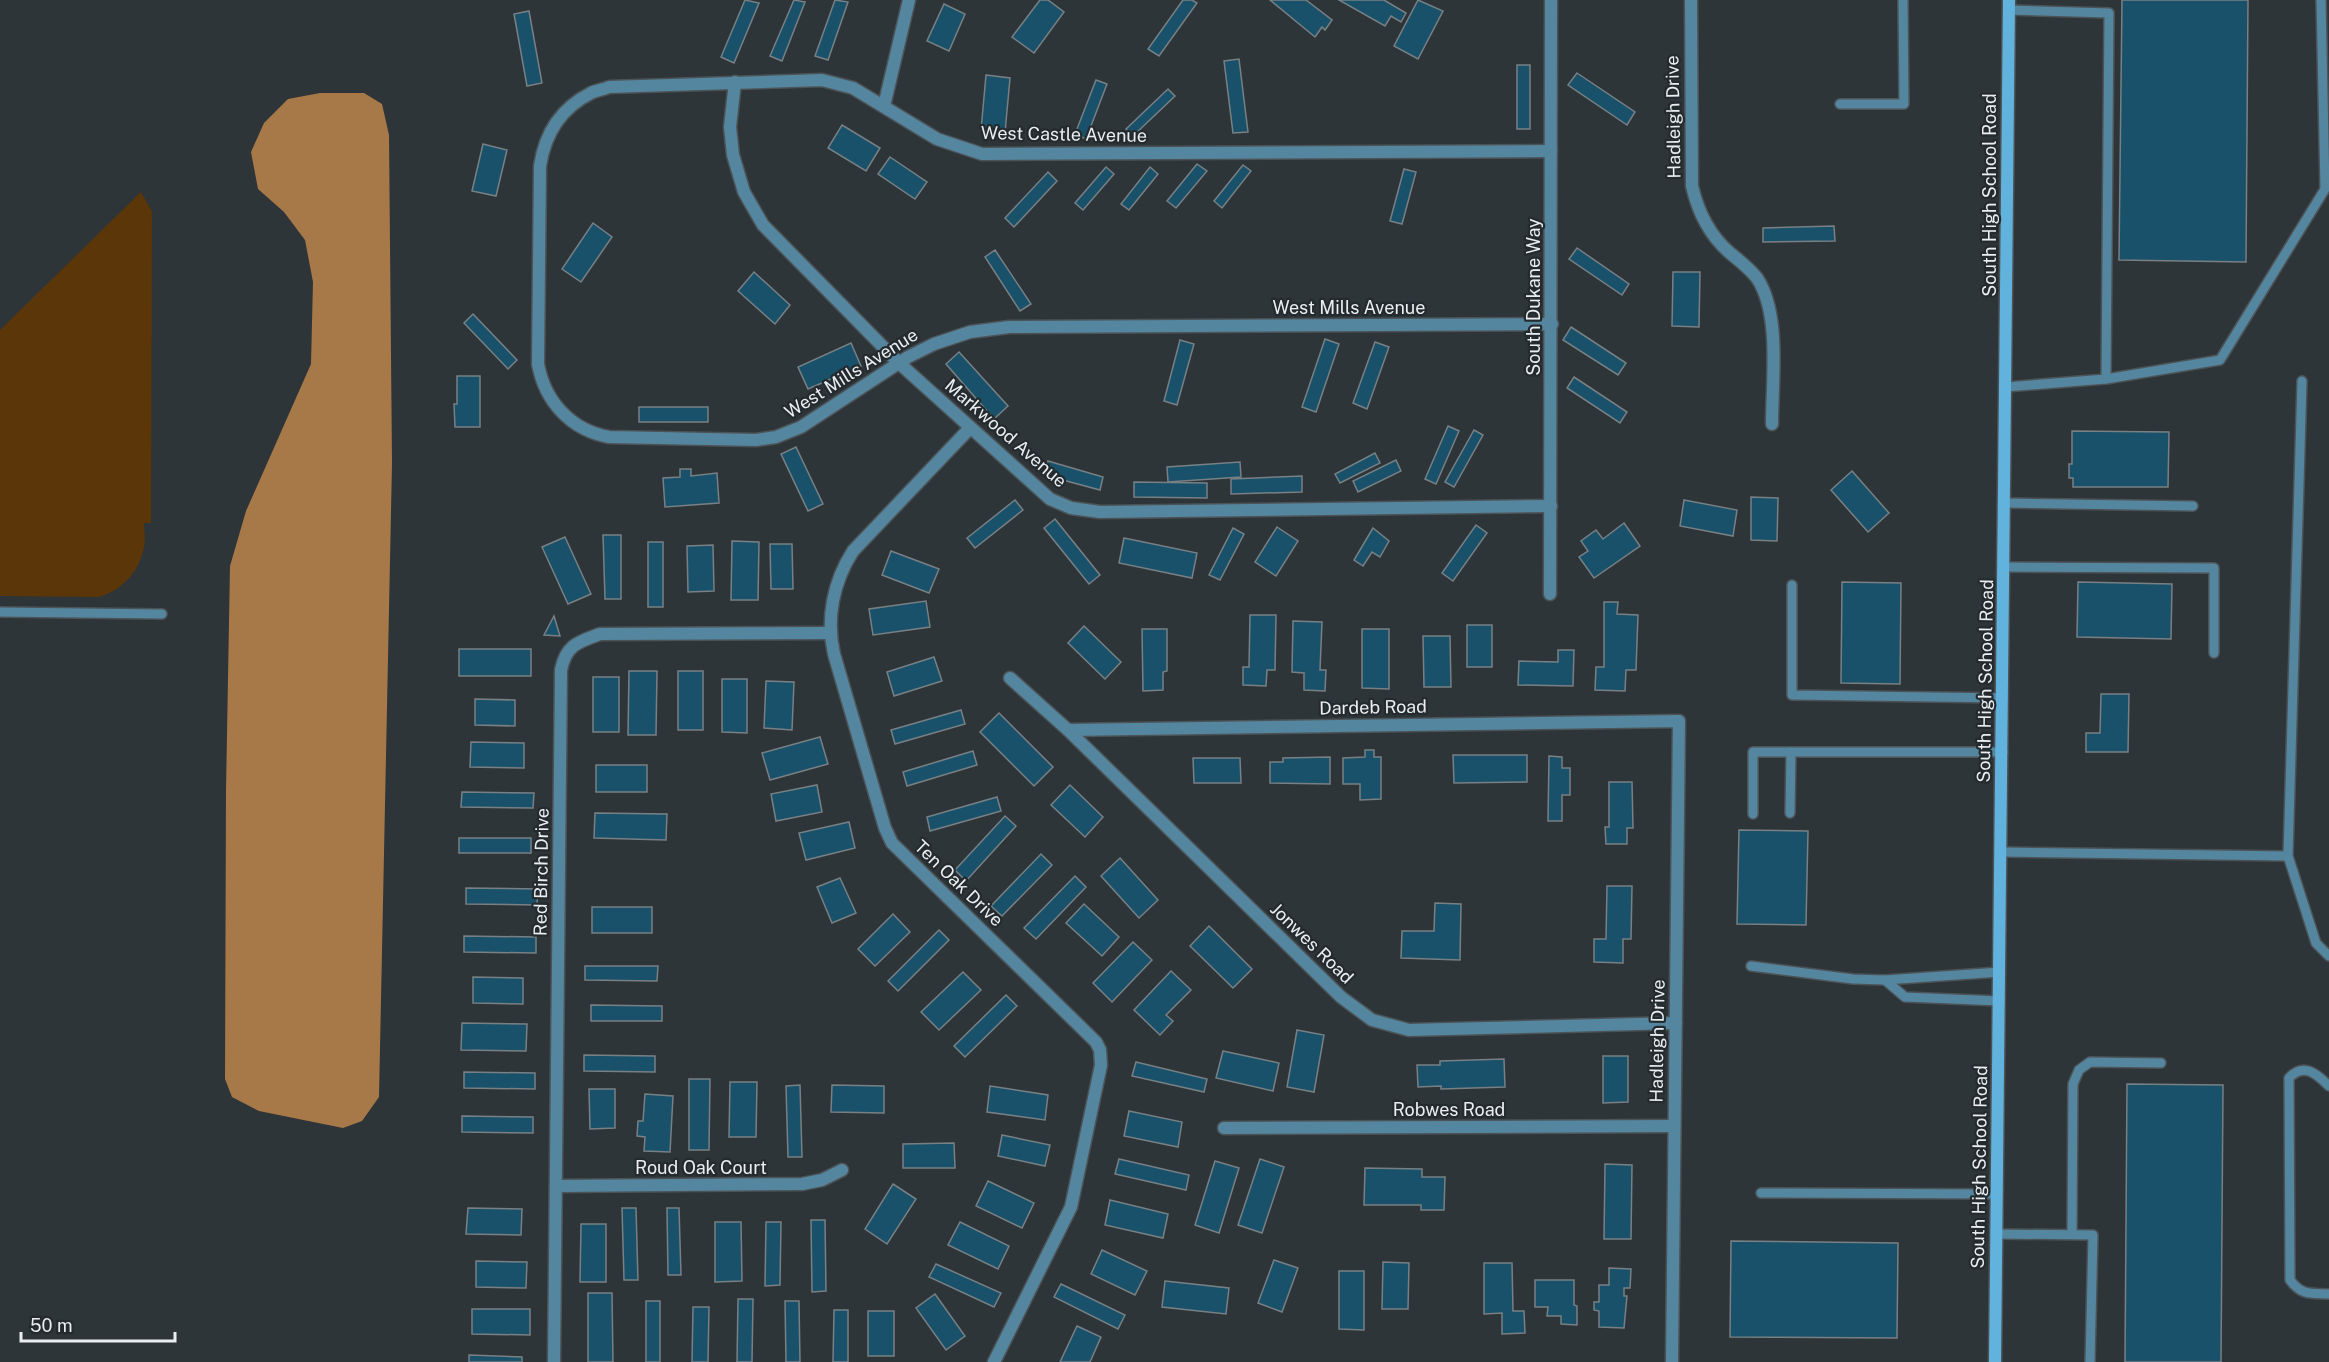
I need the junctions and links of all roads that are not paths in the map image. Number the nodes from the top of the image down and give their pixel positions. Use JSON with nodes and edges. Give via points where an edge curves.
{"nodes":[{"id":1,"x":909,"y":0,"type":"edge"},
{"id":2,"x":1551,"y":0,"type":"edge"},
{"id":3,"x":1690,"y":0,"type":"edge"},
{"id":4,"x":1903,"y":0,"type":"edge"},
{"id":5,"x":2321,"y":0,"type":"edge"},
{"id":6,"x":2009,"y":5,"type":"edge"},
{"id":7,"x":735,"y":82,"type":"junction"},
{"id":8,"x":595,"y":91,"type":"joint"},
{"id":9,"x":1840,"y":104,"type":"dead end"},
{"id":10,"x":884,"y":106,"type":"junction"},
{"id":11,"x":1551,"y":151,"type":"junction"},
{"id":12,"x":1552,"y":324,"type":"junction"},
{"id":13,"x":899,"y":363,"type":"junction"},
{"id":14,"x":2106,"y":379,"type":"junction"},
{"id":15,"x":2302,"y":381,"type":"dead end"},
{"id":16,"x":2006,"y":387,"type":"junction"},
{"id":17,"x":1772,"y":424,"type":"dead end"},
{"id":18,"x":970,"y":428,"type":"junction"},
{"id":19,"x":2004,"y":503,"type":"junction"},
{"id":20,"x":1551,"y":506,"type":"junction"},
{"id":21,"x":2193,"y":506,"type":"dead end"},
{"id":22,"x":2004,"y":567,"type":"junction"},
{"id":23,"x":1792,"y":585,"type":"dead end"},
{"id":24,"x":1550,"y":594,"type":"dead end"},
{"id":25,"x":0,"y":612,"type":"edge"},
{"id":26,"x":162,"y":614,"type":"dead end"},
{"id":27,"x":831,"y":633,"type":"junction"},
{"id":28,"x":2214,"y":653,"type":"dead end"},
{"id":29,"x":1010,"y":678,"type":"dead end"},
{"id":30,"x":2003,"y":698,"type":"junction"},
{"id":31,"x":1679,"y":721,"type":"joint"},
{"id":32,"x":1068,"y":730,"type":"junction"},
{"id":33,"x":1791,"y":752,"type":"junction"},
{"id":34,"x":2002,"y":752,"type":"junction"},
{"id":35,"x":1790,"y":813,"type":"dead end"},
{"id":36,"x":1753,"y":814,"type":"dead end"},
{"id":37,"x":2002,"y":852,"type":"junction"},
{"id":38,"x":2288,"y":856,"type":"junction"},
{"id":39,"x":2329,"y":956,"type":"edge"},
{"id":40,"x":1751,"y":966,"type":"dead end"},
{"id":41,"x":2000,"y":972,"type":"junction"},
{"id":42,"x":1885,"y":980,"type":"junction"},
{"id":43,"x":2000,"y":1001,"type":"junction"},
{"id":44,"x":1676,"y":1023,"type":"junction"},
{"id":45,"x":2161,"y":1063,"type":"dead end"},
{"id":46,"x":2329,"y":1086,"type":"edge"},
{"id":47,"x":1674,"y":1126,"type":"junction"},
{"id":48,"x":1224,"y":1128,"type":"dead end"},
{"id":49,"x":842,"y":1170,"type":"dead end"},
{"id":50,"x":556,"y":1186,"type":"junction"},
{"id":51,"x":1761,"y":1193,"type":"dead end"},
{"id":52,"x":1997,"y":1194,"type":"junction"},
{"id":53,"x":1996,"y":1234,"type":"junction"},
{"id":54,"x":2072,"y":1234,"type":"junction"},
{"id":55,"x":2329,"y":1294,"type":"edge"},
{"id":56,"x":554,"y":1362,"type":"edge"},
{"id":57,"x":994,"y":1362,"type":"edge"},
{"id":58,"x":1672,"y":1362,"type":"edge"},
{"id":59,"x":1995,"y":1362,"type":"edge"},
{"id":60,"x":2090,"y":1362,"type":"edge"}],
"edges":[{"from":1,"to":10,"type":"street"},
{"from":2,"to":11,"type":"street","name":"South Dukane Way"},
{"from":3,"to":17,"type":"street","name":"Hadleigh Drive","via":[[1692,186],[1698,210],[1712,234],[1756,277],[1768,300],[1773,326]]},
{"from":4,"to":9,"type":"lane","via":[[1904,104]]},
{"from":5,"to":14,"type":"lane","via":[[2325,189],[2220,360]]},
{"from":6,"to":14,"type":"lane","via":[[2109,14]]},
{"from":6,"to":16,"type":"street","name":"South High School Road"},
{"from":7,"to":8,"type":"street","name":"West Castle Avenue","via":[[623,86]]},
{"from":7,"to":10,"type":"street","name":"West Castle Avenue","via":[[822,80],[853,88]]},
{"from":7,"to":13,"type":"street","name":"Markwood Avenue","via":[[730,127],[733,155],[753,209],[769,233]]},
{"from":8,"to":13,"type":"street","name":"West Mills Avenue","via":[[576,101],[556,121],[545,142],[540,166],[538,364],[558,410],[590,432],[609,437],[770,438],[801,427]]},
{"from":10,"to":11,"type":"street","name":"West Castle Avenue","via":[[937,139],[982,154]]},
{"from":11,"to":12,"type":"street","name":"South Dukane Way"},
{"from":12,"to":13,"type":"street","name":"West Mills Avenue","via":[[1009,327],[970,332],[916,352]]},
{"from":12,"to":20,"type":"street","name":"South Dukane Way"},
{"from":13,"to":18,"type":"street","name":"Markwood Avenue"},
{"from":14,"to":16,"type":"lane"},
{"from":15,"to":38,"type":"lane"},
{"from":16,"to":19,"type":"street","name":"South High School Road"},
{"from":18,"to":20,"type":"street","name":"Markwood Avenue","via":[[1050,500],[1085,511]]},
{"from":18,"to":27,"type":"street","name":"Ten Oak Drive","via":[[853,551],[835,590]]},
{"from":19,"to":21,"type":"lane"},
{"from":19,"to":22,"type":"street","name":"South High School Road"},
{"from":20,"to":24,"type":"street","name":"South Dukane Way"},
{"from":22,"to":28,"type":"lane","via":[[2214,568]]},
{"from":22,"to":30,"type":"street","name":"South High School Road"},
{"from":23,"to":30,"type":"lane","via":[[1792,694]]},
{"from":25,"to":26,"type":"lane"},
{"from":27,"to":50,"type":"street","name":"Red Birch Drive","via":[[600,634],[578,642],[565,657],[561,670]]},
{"from":27,"to":57,"type":"street","name":"Ten Oak Drive","via":[[840,676],[892,843],[1100,1050],[1101,1065],[1070,1210]]},
{"from":29,"to":32,"type":"street","name":"Jonwes Road"},
{"from":30,"to":34,"type":"street","name":"South High School Road"},
{"from":31,"to":32,"type":"street","name":"Dardeb Road"},
{"from":31,"to":44,"type":"street","name":"Hadleigh Drive"},
{"from":32,"to":44,"type":"street","name":"Jonwes Road","via":[[1341,997],[1372,1020],[1408,1030]]},
{"from":33,"to":34,"type":"lane"},
{"from":33,"to":35,"type":"lane"},
{"from":33,"to":36,"type":"lane","via":[[1753,752]]},
{"from":34,"to":37,"type":"street","name":"South High School Road"},
{"from":37,"to":38,"type":"lane"},
{"from":37,"to":41,"type":"street","name":"South High School Road"},
{"from":38,"to":39,"type":"lane","via":[[2316,944]]},
{"from":40,"to":42,"type":"lane"},
{"from":41,"to":42,"type":"lane"},
{"from":41,"to":43,"type":"street","name":"South High School Road"},
{"from":42,"to":43,"type":"lane","via":[[1905,997]]},
{"from":43,"to":52,"type":"street","name":"South High School Road"},
{"from":44,"to":47,"type":"street","name":"Hadleigh Drive"},
{"from":45,"to":54,"type":"lane","via":[[2090,1062],[2079,1070],[2073,1084]]},
{"from":46,"to":55,"type":"lane","via":[[2315,1072],[2295,1071],[2289,1078],[2290,1280],[2307,1293]]},
{"from":47,"to":48,"type":"street","name":"Robwes Road"},
{"from":47,"to":58,"type":"street","name":"Hadleigh Drive"},
{"from":49,"to":50,"type":"street","name":"Roud Oak Court","via":[[802,1185]]},
{"from":50,"to":56,"type":"street","name":"Red Birch Drive"},
{"from":51,"to":52,"type":"lane"},
{"from":52,"to":53,"type":"street","name":"South High School Road"},
{"from":53,"to":54,"type":"lane"},
{"from":53,"to":59,"type":"street","name":"South High School Road"},
{"from":54,"to":60,"type":"lane","via":[[2092,1235]]}]}
